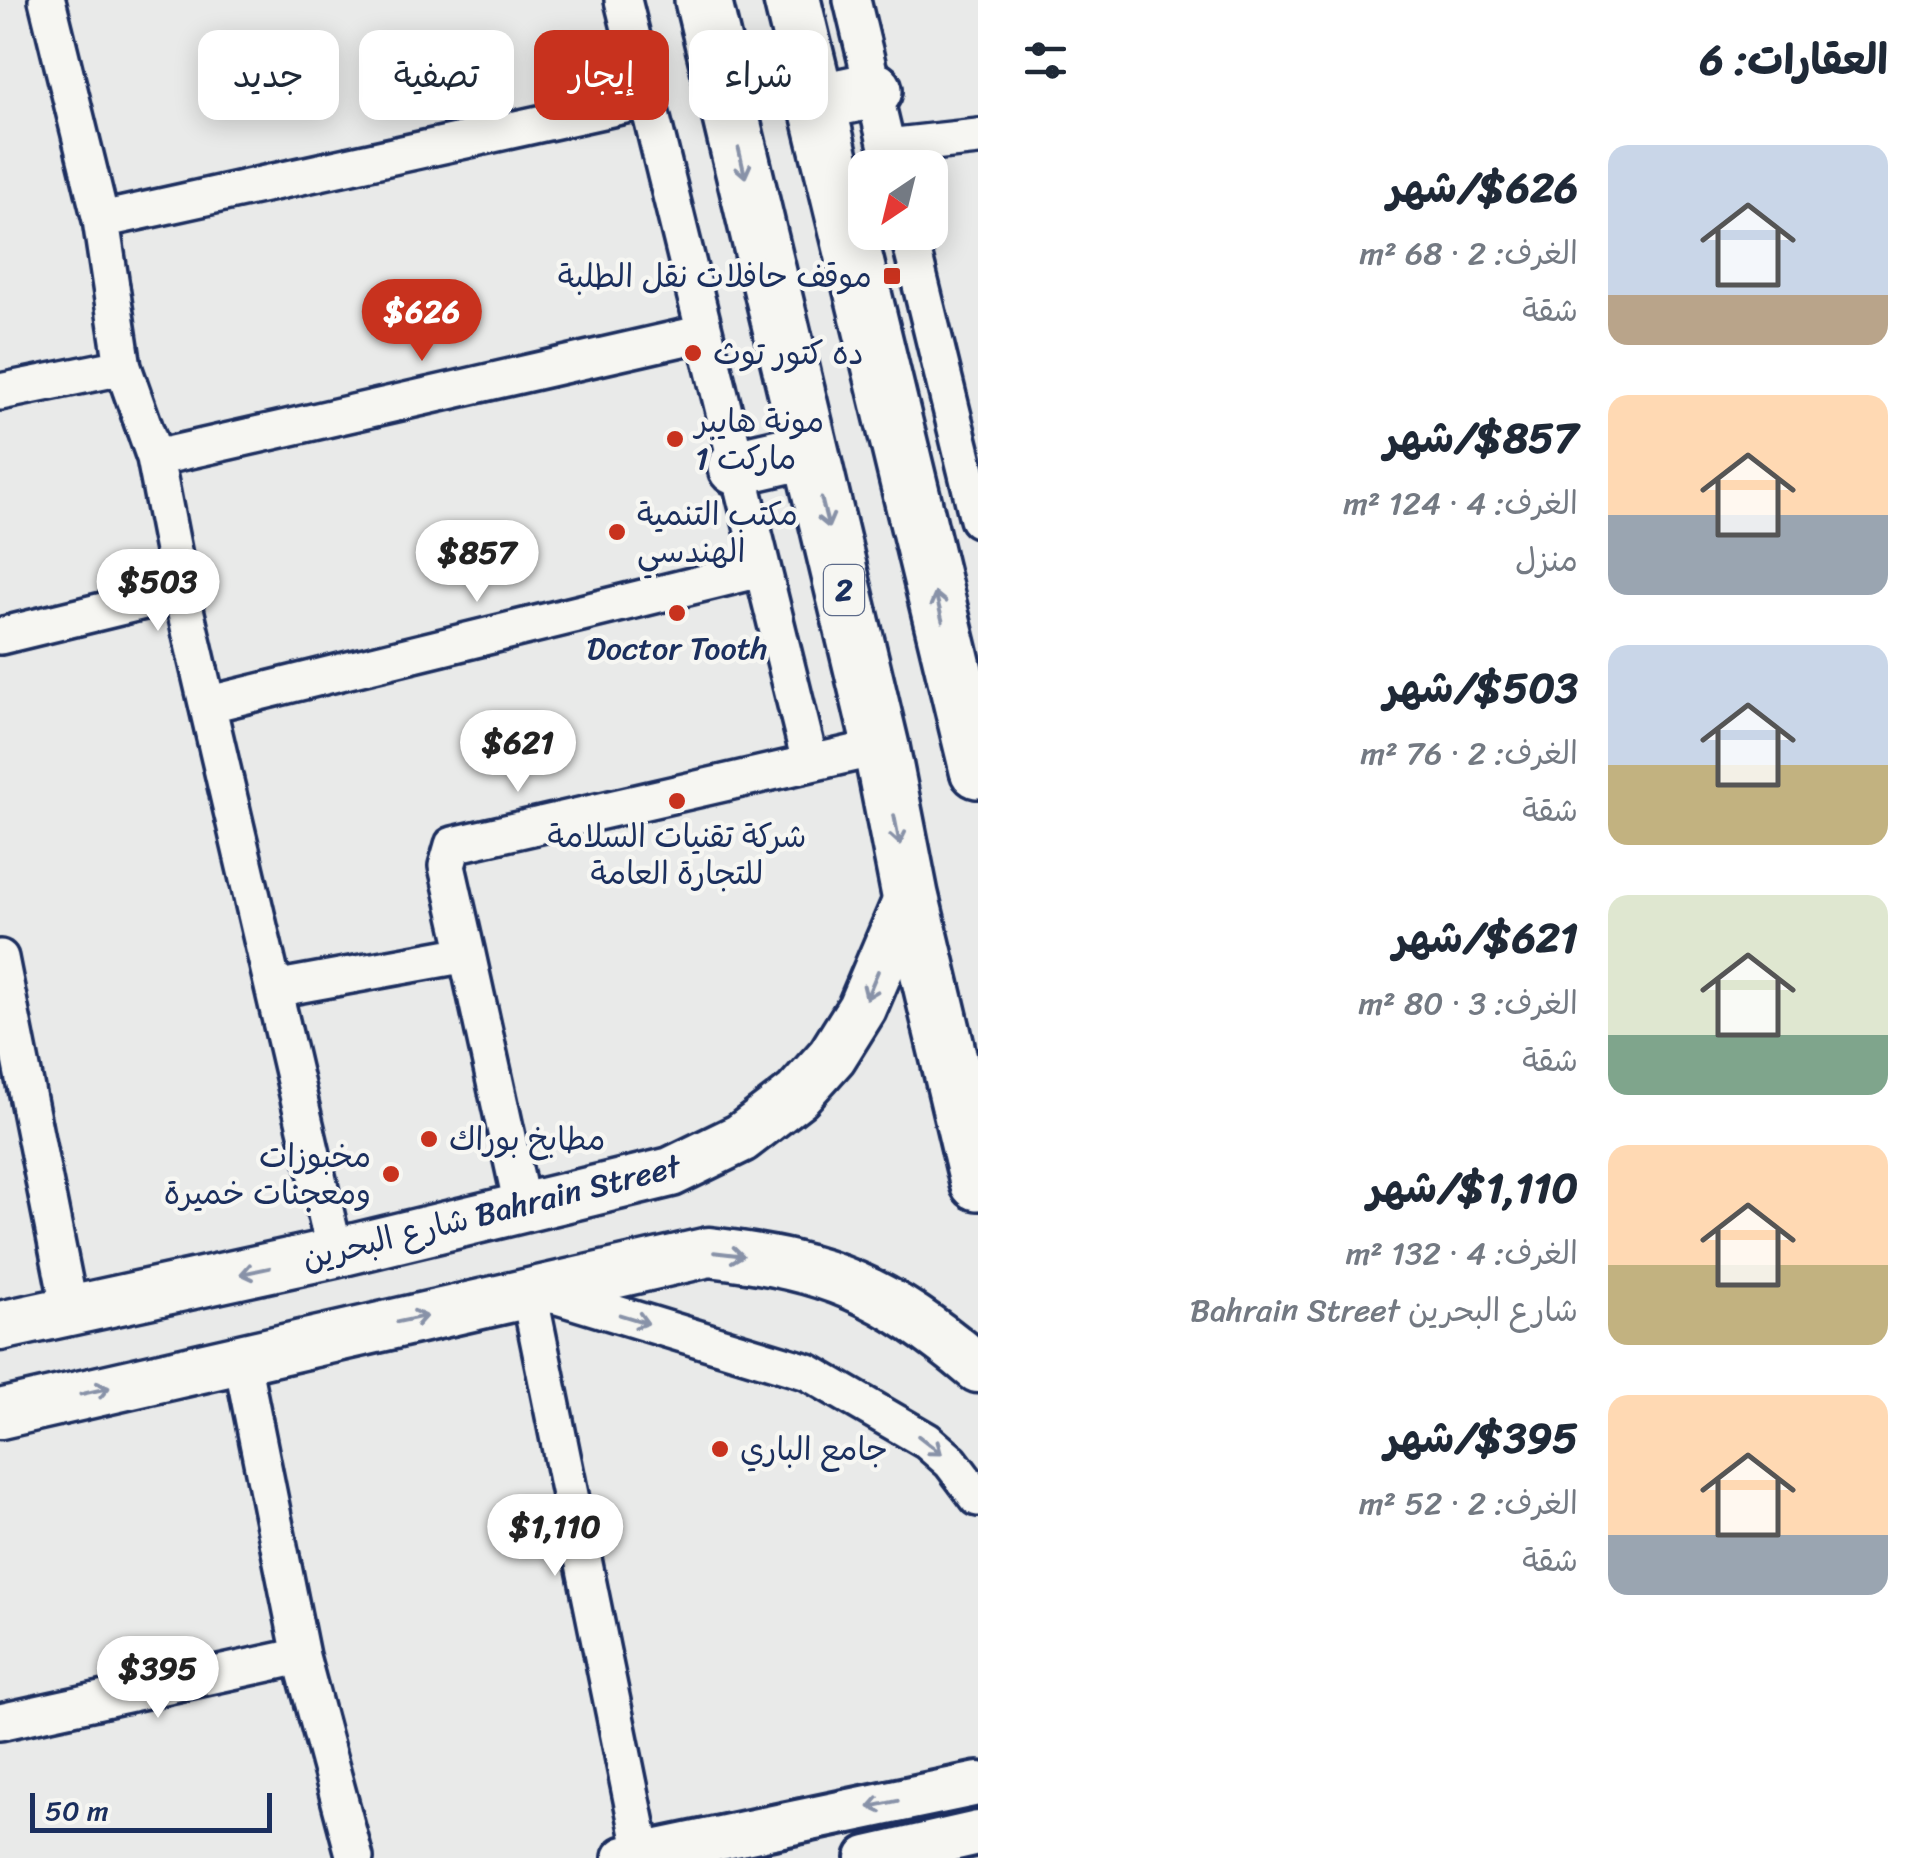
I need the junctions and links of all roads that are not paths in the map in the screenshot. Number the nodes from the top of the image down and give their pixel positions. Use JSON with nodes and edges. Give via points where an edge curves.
{"nodes":[{"id":1,"x":47,"y":0,"type":"edge"},
{"id":2,"x":623,"y":0,"type":"edge"},
{"id":3,"x":703,"y":0,"type":"edge"},
{"id":4,"x":792,"y":0,"type":"edge"},
{"id":5,"x":852,"y":0,"type":"edge"},
{"id":6,"x":630,"y":30,"type":"edge"},
{"id":7,"x":799,"y":30,"type":"edge"},
{"id":8,"x":874,"y":90,"type":"junction"},
{"id":9,"x":828,"y":100,"type":"edge"},
{"id":10,"x":557,"y":120,"type":"edge"},
{"id":11,"x":653,"y":120,"type":"edge"},
{"id":12,"x":820,"y":120,"type":"edge"},
{"id":13,"x":978,"y":137,"type":"edge"},
{"id":14,"x":888,"y":150,"type":"edge"},
{"id":15,"x":921,"y":150,"type":"edge"},
{"id":16,"x":101,"y":220,"type":"junction"},
{"id":17,"x":912,"y":250,"type":"edge"},
{"id":18,"x":704,"y":333,"type":"junction"},
{"id":19,"x":123,"y":367,"type":"junction"},
{"id":20,"x":0,"y":392,"type":"edge"},
{"id":21,"x":810,"y":450,"type":"junction"},
{"id":22,"x":155,"y":458,"type":"junction"},
{"id":23,"x":736,"y":467,"type":"junction"},
{"id":24,"x":978,"y":519,"type":"edge"},
{"id":25,"x":761,"y":569,"type":"junction"},
{"id":26,"x":181,"y":592,"type":"junction"},
{"id":27,"x":0,"y":636,"type":"edge"},
{"id":28,"x":210,"y":704,"type":"junction"},
{"id":29,"x":881,"y":746,"type":"junction"},
{"id":30,"x":810,"y":762,"type":"junction"},
{"id":31,"x":978,"y":770,"type":"edge"},
{"id":32,"x":910,"y":895,"type":"junction"},
{"id":33,"x":467,"y":954,"type":"junction"},
{"id":34,"x":0,"y":958,"type":"edge"},
{"id":35,"x":274,"y":988,"type":"junction"},
{"id":36,"x":978,"y":1182,"type":"edge"},
{"id":37,"x":523,"y":1210,"type":"junction"},
{"id":38,"x":335,"y":1253,"type":"junction"},
{"id":39,"x":535,"y":1292,"type":"junction"},
{"id":40,"x":70,"y":1311,"type":"junction"},
{"id":41,"x":0,"y":1326,"type":"edge"},
{"id":42,"x":241,"y":1356,"type":"junction"},
{"id":43,"x":978,"y":1368,"type":"edge"},
{"id":44,"x":0,"y":1414,"type":"edge"},
{"id":45,"x":978,"y":1498,"type":"edge"},
{"id":46,"x":301,"y":1656,"type":"junction"},
{"id":47,"x":0,"y":1722,"type":"edge"},
{"id":48,"x":978,"y":1784,"type":"edge"},
{"id":49,"x":978,"y":1833,"type":"edge"},
{"id":50,"x":634,"y":1856,"type":"edge"},
{"id":51,"x":355,"y":1858,"type":"edge"},
{"id":52,"x":868,"y":1858,"type":"edge"}],
"edges":[{"from":1,"to":16,"type":"street"},
{"from":2,"to":6,"type":"street"},
{"from":3,"to":21,"type":"highway","number":"2","one_way":true},
{"from":4,"to":7,"type":"highway"},
{"from":5,"to":8,"type":"street"},
{"from":8,"to":9,"type":"highway"},
{"from":8,"to":14,"type":"street"},
{"from":10,"to":16,"type":"street"},
{"from":11,"to":18,"type":"street"},
{"from":31,"to":12,"type":"highway","one_way":true},
{"from":13,"to":15,"type":"street"},
{"from":16,"to":19,"type":"street"},
{"from":17,"to":24,"type":"street"},
{"from":18,"to":22,"type":"street"},
{"from":18,"to":23,"type":"street"},
{"from":19,"to":20,"type":"street"},
{"from":19,"to":22,"type":"street"},
{"from":21,"to":23,"type":"highway"},
{"from":21,"to":29,"type":"highway","number":"2","one_way":true},
{"from":22,"to":26,"type":"street"},
{"from":23,"to":25,"type":"street"},
{"from":25,"to":28,"type":"street"},
{"from":25,"to":30,"type":"street"},
{"from":26,"to":27,"type":"street"},
{"from":26,"to":28,"type":"street"},
{"from":28,"to":35,"type":"street"},
{"from":29,"to":30,"type":"street"},
{"from":29,"to":32,"type":"highway","number":"2","one_way":true},
{"from":30,"to":33,"type":"street","via":[[453,845],[448,866]]},
{"from":32,"to":36,"type":"highway","number":"2"},
{"from":32,"to":37,"type":"main road","name":"شارع البحرين Bahrain Street","one_way":true,"via":[[862,1008],[797,1095],[741,1138],[671,1172]]},
{"from":33,"to":35,"type":"street"},
{"from":33,"to":37,"type":"street"},
{"from":34,"to":40,"type":"street"},
{"from":35,"to":38,"type":"street"},
{"from":37,"to":38,"type":"main road","name":"شارع البحرين Bahrain Street"},
{"from":38,"to":40,"type":"main road","name":"شارع البحرين Bahrain Street","one_way":true},
{"from":42,"to":39,"type":"main road","one_way":true},
{"from":39,"to":43,"type":"main road","one_way":true,"via":[[710,1252],[765,1258],[871,1292],[915,1317]]},
{"from":39,"to":45,"type":"street","one_way":true,"via":[[808,1372],[927,1441]]},
{"from":39,"to":50,"type":"street"},
{"from":40,"to":41,"type":"main road","name":"شارع البحرين Bahrain Street"},
{"from":44,"to":42,"type":"main road","one_way":true},
{"from":42,"to":46,"type":"street"},
{"from":46,"to":47,"type":"street"},
{"from":46,"to":51,"type":"street"},
{"from":48,"to":50,"type":"street","one_way":true},
{"from":49,"to":52,"type":"street"}]}
